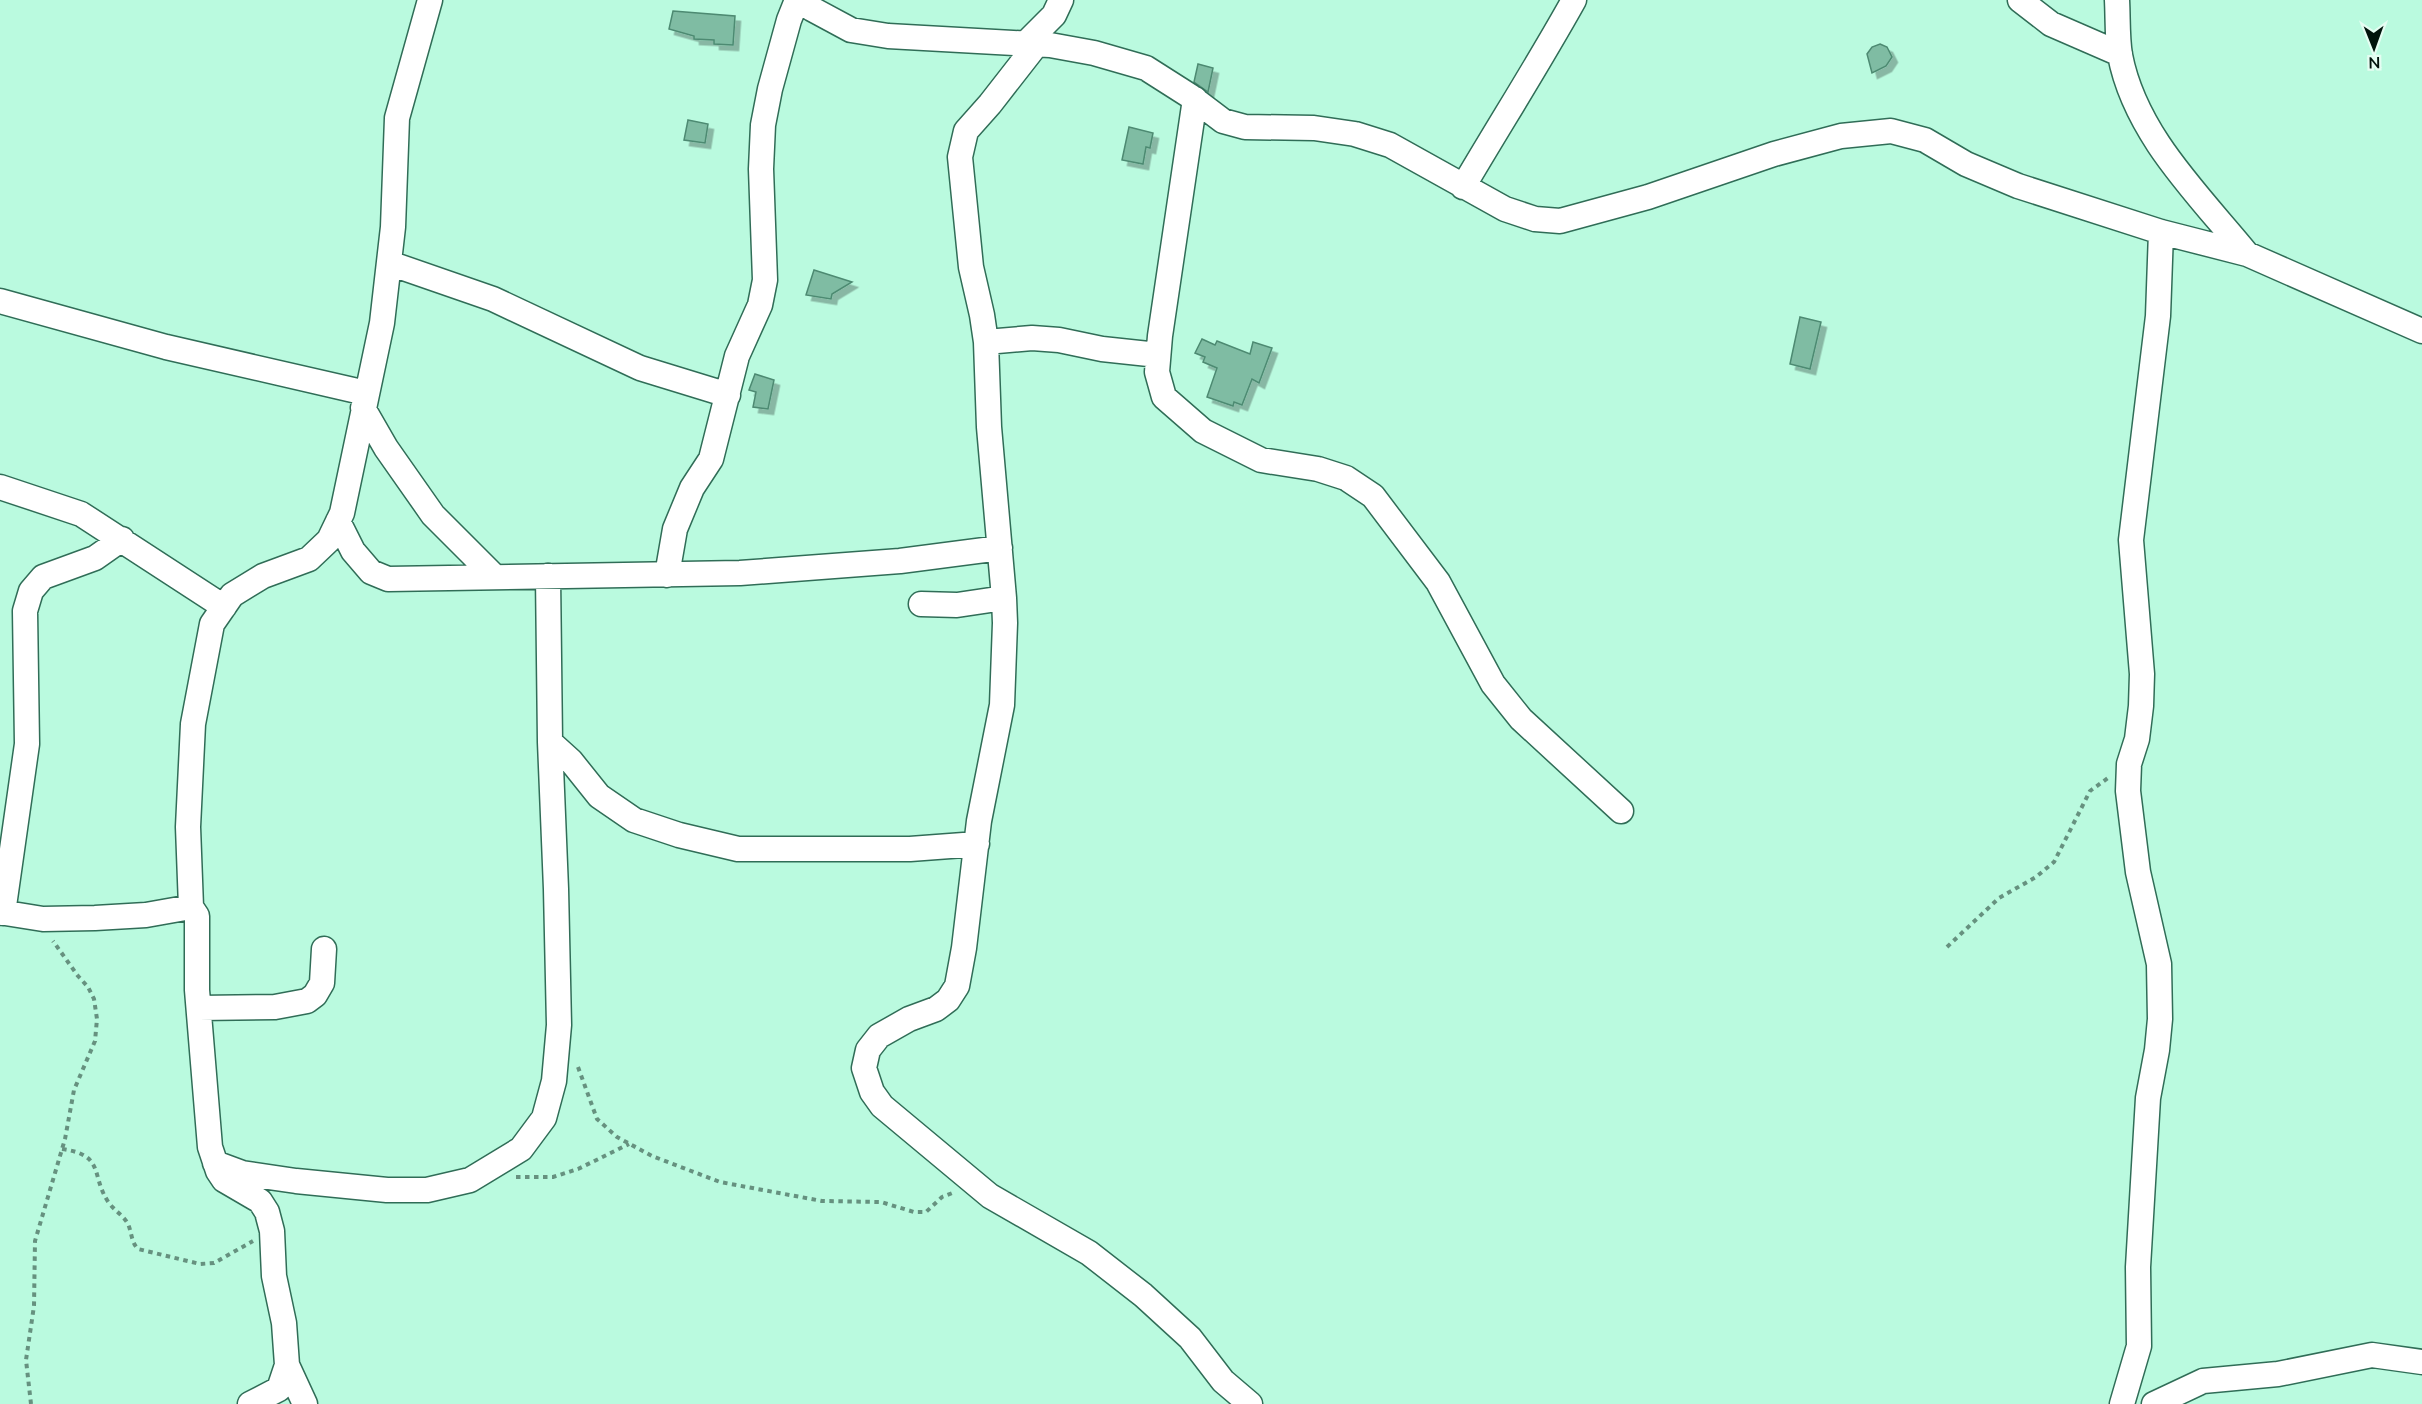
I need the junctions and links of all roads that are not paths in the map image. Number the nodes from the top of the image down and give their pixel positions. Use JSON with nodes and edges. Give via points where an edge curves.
{"nodes":[{"id":1,"x":430,"y":0,"type":"edge"},
{"id":2,"x":797,"y":0,"type":"edge"},
{"id":3,"x":802,"y":0,"type":"edge"},
{"id":4,"x":1061,"y":0,"type":"edge"},
{"id":5,"x":1574,"y":0,"type":"edge"},
{"id":6,"x":2020,"y":0,"type":"edge"},
{"id":7,"x":2117,"y":0,"type":"edge"},
{"id":8,"x":1030,"y":44,"type":"junction"},
{"id":9,"x":2120,"y":54,"type":"junction"},
{"id":10,"x":1195,"y":99,"type":"junction"},
{"id":11,"x":1463,"y":187,"type":"junction"},
{"id":12,"x":2162,"y":232,"type":"junction"},
{"id":13,"x":2247,"y":254,"type":"junction"},
{"id":14,"x":389,"y":264,"type":"junction"},
{"id":15,"x":0,"y":285,"type":"edge"},
{"id":16,"x":9,"y":303,"type":"edge"},
{"id":17,"x":2422,"y":330,"type":"edge"},
{"id":18,"x":986,"y":342,"type":"junction"},
{"id":19,"x":1158,"y":355,"type":"junction"},
{"id":20,"x":728,"y":395,"type":"junction"},
{"id":21,"x":365,"y":401,"type":"junction"},
{"id":22,"x":0,"y":487,"type":"edge"},
{"id":23,"x":338,"y":521,"type":"junction"},
{"id":24,"x":122,"y":539,"type":"junction"},
{"id":25,"x":1000,"y":548,"type":"junction"},
{"id":26,"x":667,"y":575,"type":"junction"},
{"id":27,"x":494,"y":576,"type":"junction"},
{"id":28,"x":548,"y":576,"type":"junction"},
{"id":29,"x":1004,"y":598,"type":"junction"},
{"id":30,"x":921,"y":604,"type":"dead end"},
{"id":31,"x":224,"y":608,"type":"junction"},
{"id":32,"x":550,"y":742,"type":"junction"},
{"id":33,"x":1621,"y":811,"type":"dead end"},
{"id":34,"x":977,"y":844,"type":"junction"},
{"id":35,"x":190,"y":907,"type":"junction"},
{"id":36,"x":2,"y":912,"type":"edge"},
{"id":37,"x":324,"y":949,"type":"dead end"},
{"id":38,"x":199,"y":1008,"type":"junction"},
{"id":39,"x":215,"y":1163,"type":"junction"},
{"id":40,"x":2422,"y":1362,"type":"edge"},
{"id":41,"x":287,"y":1365,"type":"junction"},
{"id":42,"x":250,"y":1404,"type":"edge"},
{"id":43,"x":305,"y":1404,"type":"edge"},
{"id":44,"x":1250,"y":1404,"type":"edge"},
{"id":45,"x":2122,"y":1404,"type":"edge"},
{"id":46,"x":2154,"y":1404,"type":"edge"}],
"edges":[{"from":1,"to":14,"type":"street","via":[[397,118]]},
{"from":2,"to":20,"type":"street","via":[[770,89],[764,125],[761,169],[765,280],[760,305],[737,356]]},
{"from":3,"to":8,"type":"street","via":[[851,30],[888,36]]},
{"from":4,"to":8,"type":"street"},
{"from":5,"to":11,"type":"street"},
{"from":6,"to":9,"type":"street","via":[[2051,24]]},
{"from":7,"to":9,"type":"street"},
{"from":8,"to":10,"type":"street","via":[[1094,53],[1146,68]]},
{"from":8,"to":18,"type":"street","via":[[990,104],[966,131],[960,157],[971,267]]},
{"from":9,"to":13,"type":"street","via":[[2133,98],[2164,153]]},
{"from":10,"to":11,"type":"street","via":[[1223,121],[1245,127],[1314,128],[1355,134],[1390,145]]},
{"from":10,"to":19,"type":"street"},
{"from":11,"to":12,"type":"street","via":[[1505,209],[1535,219],[1560,221],[1648,197],[1774,154],[1841,136],[1891,131],[1925,140],[1966,164],[2018,186]]},
{"from":12,"to":13,"type":"street"},
{"from":12,"to":45,"type":"street","via":[[2158,316],[2131,540],[2142,674],[2128,791],[2138,872],[2159,964],[2160,1018],[2148,1098],[2138,1267],[2139,1346]]},
{"from":13,"to":17,"type":"street"},
{"from":14,"to":20,"type":"street","via":[[493,299],[640,368]]},
{"from":14,"to":21,"type":"street","via":[[382,323]]},
{"from":15,"to":16,"type":"street"},
{"from":16,"to":21,"type":"street"},
{"from":18,"to":19,"type":"street","via":[[1059,340]]},
{"from":18,"to":25,"type":"street"},
{"from":19,"to":33,"type":"street","via":[[1157,372],[1164,397],[1203,432],[1261,459],[1346,478],[1373,496],[1438,582],[1493,684],[1521,719]]},
{"from":20,"to":26,"type":"street","via":[[711,459],[692,489],[675,529]]},
{"from":21,"to":23,"type":"street"},
{"from":21,"to":27,"type":"street","via":[[386,448],[433,515]]},
{"from":22,"to":24,"type":"street","via":[[81,514]]},
{"from":23,"to":27,"type":"street","via":[[353,551],[371,572],[388,579]]},
{"from":23,"to":31,"type":"street","via":[[329,540],[309,559],[263,576],[232,595]]},
{"from":24,"to":31,"type":"street"},
{"from":24,"to":36,"type":"street","via":[[95,558],[44,577],[31,591],[25,611],[27,744]]},
{"from":25,"to":26,"type":"street","via":[[900,561]]},
{"from":25,"to":29,"type":"street"},
{"from":26,"to":28,"type":"street"},
{"from":27,"to":28,"type":"street"},
{"from":28,"to":32,"type":"street"},
{"from":29,"to":30,"type":"street","via":[[965,604]]},
{"from":29,"to":34,"type":"street","via":[[1002,705]]},
{"from":31,"to":35,"type":"street","via":[[212,624],[193,724],[188,827]]},
{"from":32,"to":34,"type":"street","via":[[599,796],[634,820],[679,836],[738,849],[910,849]]},
{"from":32,"to":39,"type":"street","via":[[559,1025],[554,1081],[544,1118],[521,1149],[470,1180],[427,1190],[296,1181],[242,1173]]},
{"from":34,"to":44,"type":"street","via":[[957,986],[936,1009],[879,1036],[868,1050],[864,1068],[872,1092],[882,1106],[982,1190],[1089,1253],[1143,1295],[1190,1338],[1223,1381]]},
{"from":35,"to":36,"type":"street","via":[[146,915],[43,919]]},
{"from":35,"to":38,"type":"street","via":[[198,921]]},
{"from":37,"to":38,"type":"street","via":[[322,983],[307,1001],[275,1007]]},
{"from":38,"to":39,"type":"street","via":[[210,1147]]},
{"from":39,"to":41,"type":"street","via":[[225,1180],[260,1201],[267,1212]]},
{"from":40,"to":46,"type":"street","via":[[2372,1355],[2278,1374],[2203,1381]]},
{"from":41,"to":42,"type":"street","via":[[279,1389]]},
{"from":41,"to":43,"type":"street"}]}
